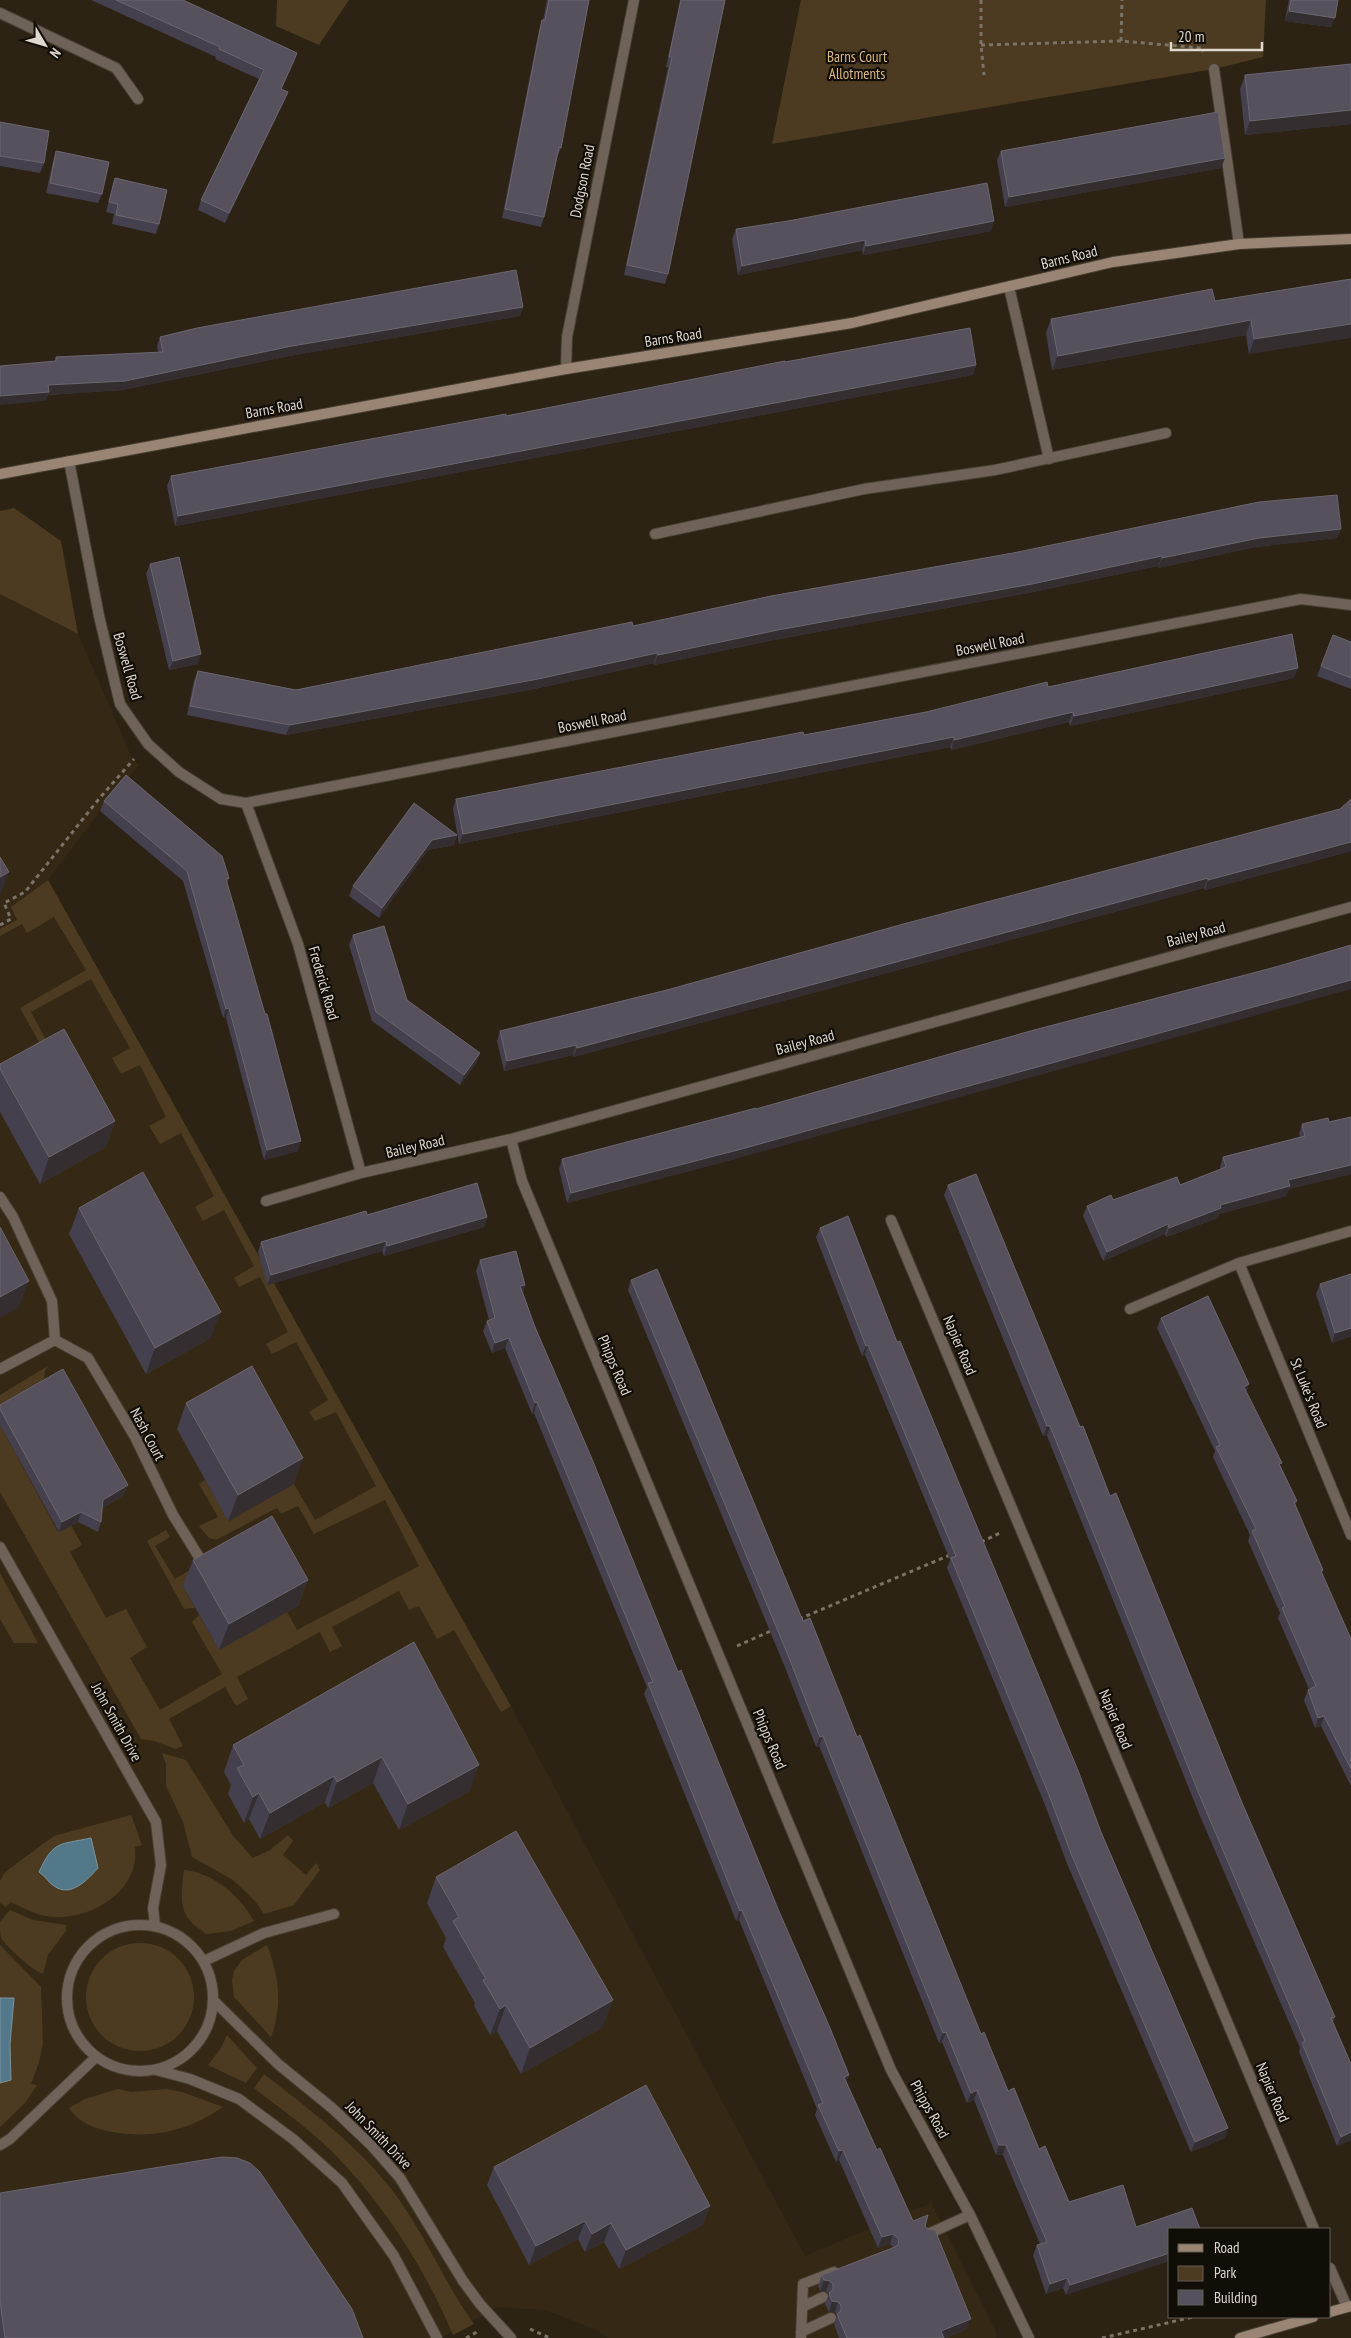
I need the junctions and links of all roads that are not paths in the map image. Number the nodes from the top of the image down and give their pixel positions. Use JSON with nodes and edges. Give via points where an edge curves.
{"nodes":[{"id":1,"x":634,"y":0,"type":"edge"},
{"id":2,"x":0,"y":14,"type":"edge"},
{"id":3,"x":1214,"y":69,"type":"road end"},
{"id":4,"x":138,"y":99,"type":"dead end"},
{"id":5,"x":1351,"y":239,"type":"edge"},
{"id":6,"x":1239,"y":244,"type":"junction"},
{"id":7,"x":1009,"y":287,"type":"junction"},
{"id":8,"x":566,"y":369,"type":"junction"},
{"id":9,"x":1166,"y":433,"type":"dead end"},
{"id":10,"x":1050,"y":459,"type":"junction"},
{"id":11,"x":69,"y":461,"type":"junction"},
{"id":12,"x":0,"y":474,"type":"edge"},
{"id":13,"x":655,"y":534,"type":"dead end"},
{"id":14,"x":1351,"y":606,"type":"edge"},
{"id":15,"x":246,"y":803,"type":"junction"},
{"id":16,"x":1351,"y":907,"type":"edge"},
{"id":17,"x":510,"y":1140,"type":"junction"},
{"id":18,"x":361,"y":1174,"type":"junction"},
{"id":19,"x":0,"y":1197,"type":"edge"},
{"id":20,"x":266,"y":1201,"type":"dead end"},
{"id":21,"x":891,"y":1220,"type":"dead end"},
{"id":22,"x":1351,"y":1231,"type":"edge"},
{"id":23,"x":1239,"y":1263,"type":"junction"},
{"id":24,"x":1130,"y":1309,"type":"dead end"},
{"id":25,"x":55,"y":1340,"type":"junction"},
{"id":26,"x":0,"y":1369,"type":"edge"},
{"id":27,"x":1351,"y":1535,"type":"edge"},
{"id":28,"x":0,"y":1547,"type":"edge"},
{"id":29,"x":199,"y":1557,"type":"edge"},
{"id":30,"x":334,"y":1914,"type":"dead end"},
{"id":31,"x":155,"y":1925,"type":"junction"},
{"id":32,"x":204,"y":1961,"type":"junction"},
{"id":33,"x":214,"y":2001,"type":"junction"},
{"id":34,"x":96,"y":2057,"type":"junction"},
{"id":35,"x":156,"y":2070,"type":"junction"},
{"id":36,"x":0,"y":2145,"type":"edge"},
{"id":37,"x":970,"y":2214,"type":"junction"},
{"id":38,"x":1314,"y":2228,"type":"edge"},
{"id":39,"x":928,"y":2234,"type":"edge"},
{"id":40,"x":846,"y":2267,"type":"edge"},
{"id":41,"x":1331,"y":2270,"type":"edge"},
{"id":42,"x":823,"y":2297,"type":"edge"},
{"id":43,"x":1349,"y":2306,"type":"edge"},
{"id":44,"x":802,"y":2307,"type":"junction"},
{"id":45,"x":1331,"y":2312,"type":"edge"},
{"id":46,"x":831,"y":2318,"type":"edge"},
{"id":47,"x":1310,"y":2318,"type":"edge"},
{"id":48,"x":801,"y":2335,"type":"edge"},
{"id":49,"x":437,"y":2338,"type":"edge"},
{"id":50,"x":511,"y":2338,"type":"edge"},
{"id":51,"x":1029,"y":2338,"type":"edge"},
{"id":52,"x":1240,"y":2338,"type":"edge"}],
"edges":[{"from":1,"to":8,"type":"street","name":"Dodgson Road","via":[[567,337]]},
{"from":2,"to":4,"type":"street","via":[[116,68]]},
{"from":3,"to":6,"type":"street"},
{"from":5,"to":6,"type":"street","name":"Barns Road"},
{"from":6,"to":7,"type":"street","name":"Barns Road","via":[[1113,262]]},
{"from":7,"to":8,"type":"street","name":"Barns Road","via":[[852,323]]},
{"from":7,"to":10,"type":"street"},
{"from":8,"to":11,"type":"street","name":"Barns Road"},
{"from":9,"to":10,"type":"street"},
{"from":10,"to":13,"type":"street","via":[[864,490]]},
{"from":11,"to":12,"type":"street","name":"Barns Road"},
{"from":11,"to":15,"type":"street","name":"Boswell Road","via":[[120,704],[148,744],[179,772],[221,799]]},
{"from":14,"to":15,"type":"street","name":"Boswell Road","via":[[1301,599]]},
{"from":15,"to":18,"type":"street","name":"Frederick Road","via":[[298,944]]},
{"from":16,"to":17,"type":"street","name":"Bailey Road"},
{"from":17,"to":18,"type":"street","name":"Bailey Road"},
{"from":17,"to":37,"type":"street","name":"Phipps Road","via":[[522,1181],[891,2070]]},
{"from":18,"to":20,"type":"street","name":"Bailey Road"},
{"from":19,"to":25,"type":"street","via":[[13,1217],[52,1301]]},
{"from":21,"to":38,"type":"street","name":"Napier Road"},
{"from":22,"to":23,"type":"street"},
{"from":23,"to":24,"type":"street"},
{"from":23,"to":27,"type":"street","name":"St Luke's Road"},
{"from":25,"to":26,"type":"street"},
{"from":25,"to":29,"type":"street","name":"Nash Court","via":[[88,1358],[135,1437],[173,1515]]},
{"from":28,"to":31,"type":"street","name":"John Smith Drive","via":[[156,1822],[161,1864],[153,1908]]},
{"from":30,"to":32,"type":"street","via":[[264,1933]]},
{"from":31,"to":32,"type":"street","via":[[184,1939],[197,1949]]},
{"from":31,"to":34,"type":"street","via":[[118,1928],[99,1938],[71,1970],[66,1993],[72,2029]]},
{"from":32,"to":33,"type":"street","via":[[214,1985]]},
{"from":33,"to":35,"type":"street","via":[[212,2017],[200,2040],[177,2062]]},
{"from":33,"to":50,"type":"street","name":"John Smith Drive","via":[[273,2060],[371,2145],[400,2178],[463,2281]]},
{"from":34,"to":35,"type":"street","via":[[128,2070]]},
{"from":34,"to":36,"type":"street"},
{"from":35,"to":49,"type":"street","via":[[190,2079],[239,2099],[294,2139],[342,2182],[394,2256]]},
{"from":37,"to":39,"type":"street"},
{"from":37,"to":51,"type":"street","name":"Phipps Road"},
{"from":40,"to":44,"type":"street","via":[[803,2284]]},
{"from":41,"to":43,"type":"street"},
{"from":42,"to":44,"type":"street"},
{"from":43,"to":45,"type":"street"},
{"from":44,"to":48,"type":"street"},
{"from":46,"to":48,"type":"street"},
{"from":47,"to":52,"type":"street"}]}
